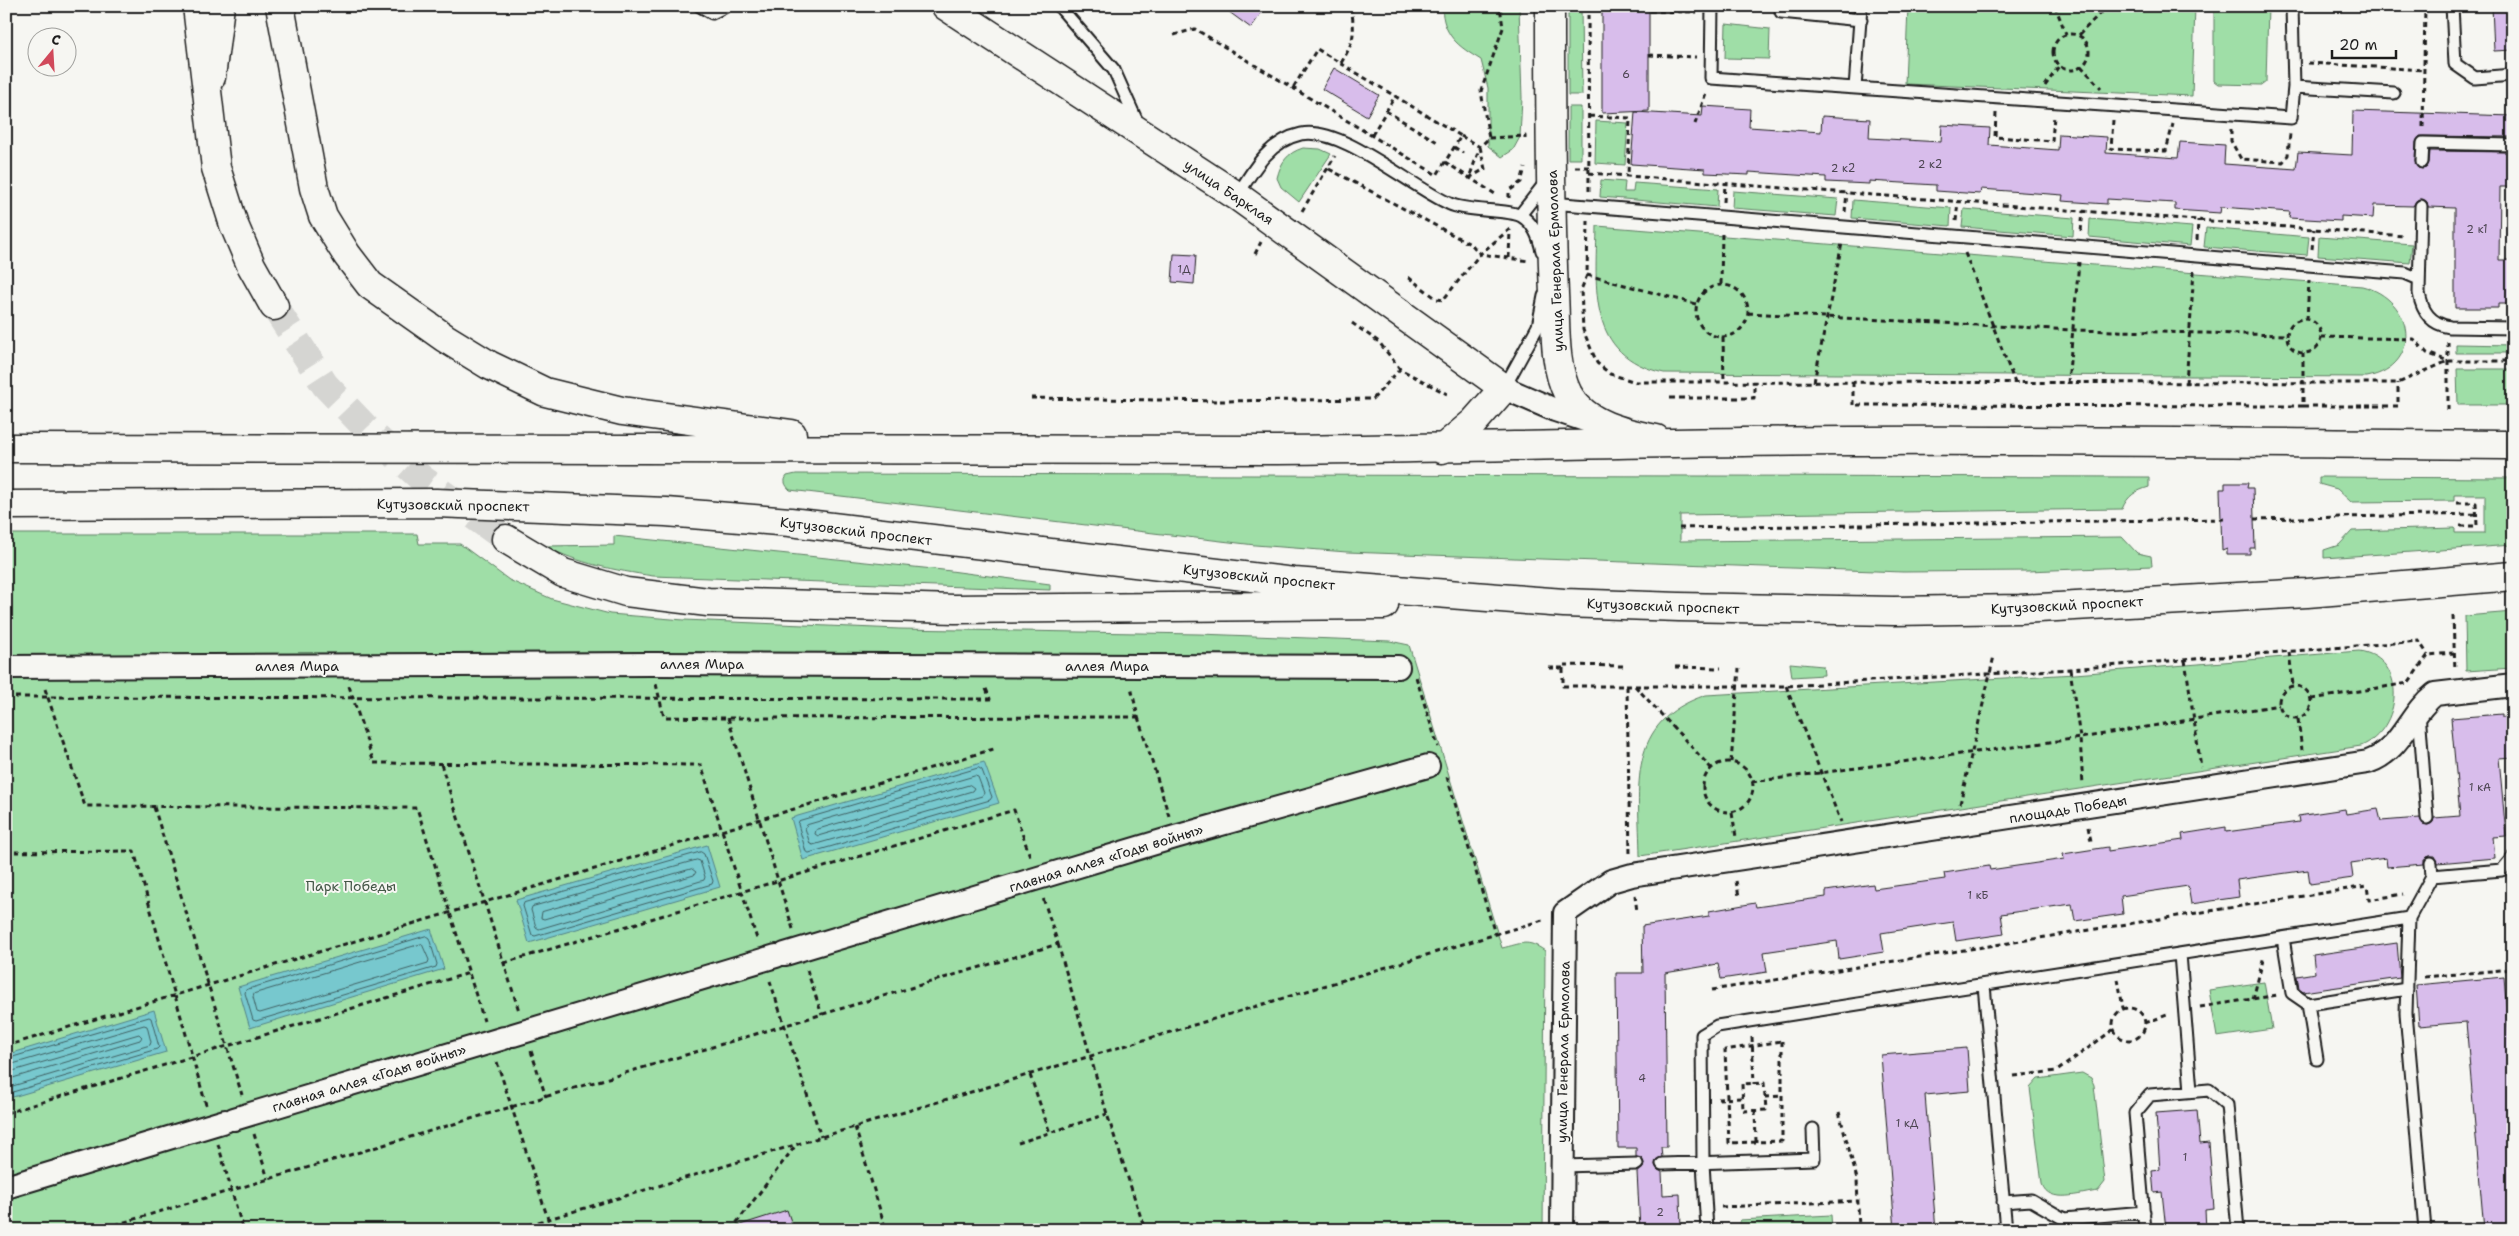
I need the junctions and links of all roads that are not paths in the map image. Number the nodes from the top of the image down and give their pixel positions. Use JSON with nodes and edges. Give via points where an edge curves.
{"nodes":[{"id":1,"x":197,"y":6,"type":"edge"},
{"id":2,"x":220,"y":6,"type":"edge"},
{"id":3,"x":280,"y":6,"type":"edge"},
{"id":4,"x":700,"y":6,"type":"edge"},
{"id":5,"x":726,"y":6,"type":"edge"},
{"id":6,"x":946,"y":6,"type":"edge"},
{"id":7,"x":1059,"y":6,"type":"edge"},
{"id":8,"x":1550,"y":6,"type":"edge"},
{"id":9,"x":1861,"y":6,"type":"edge"},
{"id":10,"x":2292,"y":6,"type":"edge"},
{"id":11,"x":2452,"y":6,"type":"edge"},
{"id":12,"x":1712,"y":9,"type":"edge"},
{"id":13,"x":1781,"y":12,"type":"dead end"},
{"id":14,"x":1861,"y":20,"type":"junction"},
{"id":15,"x":2513,"y":76,"type":"edge"},
{"id":16,"x":2294,"y":87,"type":"junction"},
{"id":17,"x":1855,"y":88,"type":"junction"},
{"id":18,"x":2394,"y":93,"type":"dead end"},
{"id":19,"x":208,"y":108,"type":"junction"},
{"id":20,"x":1143,"y":135,"type":"junction"},
{"id":21,"x":2513,"y":145,"type":"edge"},
{"id":22,"x":2422,"y":162,"type":"dead end"},
{"id":23,"x":1548,"y":165,"type":"junction"},
{"id":24,"x":1237,"y":196,"type":"junction"},
{"id":25,"x":1551,"y":203,"type":"junction"},
{"id":26,"x":2421,"y":206,"type":"dead end"},
{"id":27,"x":1520,"y":215,"type":"junction"},
{"id":28,"x":2419,"y":279,"type":"junction"},
{"id":29,"x":274,"y":306,"type":"tunnel mouth"},
{"id":30,"x":2513,"y":328,"type":"edge"},
{"id":31,"x":1504,"y":388,"type":"junction"},
{"id":32,"x":1607,"y":426,"type":"junction"},
{"id":33,"x":1675,"y":443,"type":"junction"},
{"id":34,"x":2513,"y":445,"type":"edge"},
{"id":35,"x":6,"y":448,"type":"edge"},
{"id":36,"x":942,"y":449,"type":"junction"},
{"id":37,"x":1442,"y":449,"type":"junction"},
{"id":38,"x":6,"y":504,"type":"edge"},
{"id":39,"x":506,"y":539,"type":"tunnel mouth"},
{"id":40,"x":2513,"y":576,"type":"edge"},
{"id":41,"x":1564,"y":603,"type":"junction"},
{"id":42,"x":6,"y":667,"type":"edge"},
{"id":43,"x":1406,"y":667,"type":"road end"},
{"id":44,"x":2513,"y":685,"type":"edge"},
{"id":45,"x":2419,"y":710,"type":"junction"},
{"id":46,"x":1438,"y":763,"type":"road end"},
{"id":47,"x":2427,"y":818,"type":"dead end"},
{"id":48,"x":2513,"y":857,"type":"edge"},
{"id":49,"x":2431,"y":863,"type":"dead end"},
{"id":50,"x":2432,"y":876,"type":"junction"},
{"id":51,"x":1565,"y":913,"type":"joint"},
{"id":52,"x":2409,"y":918,"type":"junction"},
{"id":53,"x":2284,"y":938,"type":"junction"},
{"id":54,"x":2180,"y":954,"type":"junction"},
{"id":55,"x":2407,"y":984,"type":"junction"},
{"id":56,"x":1984,"y":985,"type":"junction"},
{"id":57,"x":2308,"y":1004,"type":"junction"},
{"id":58,"x":2317,"y":1059,"type":"dead end"},
{"id":59,"x":2191,"y":1092,"type":"junction"},
{"id":60,"x":1813,"y":1129,"type":"dead end"},
{"id":61,"x":1703,"y":1163,"type":"junction"},
{"id":62,"x":1637,"y":1164,"type":"dead end"},
{"id":63,"x":1662,"y":1164,"type":"dead end"},
{"id":64,"x":1562,"y":1166,"type":"junction"},
{"id":65,"x":6,"y":1187,"type":"edge"},
{"id":66,"x":2004,"y":1202,"type":"junction"},
{"id":67,"x":2144,"y":1212,"type":"junction"},
{"id":68,"x":1562,"y":1230,"type":"edge"},
{"id":69,"x":1707,"y":1230,"type":"edge"},
{"id":70,"x":2006,"y":1230,"type":"edge"},
{"id":71,"x":2145,"y":1230,"type":"edge"},
{"id":72,"x":2238,"y":1230,"type":"edge"},
{"id":73,"x":2425,"y":1230,"type":"edge"}],
"edges":[{"from":1,"to":19,"type":"main road"},
{"from":2,"to":19,"type":"main road"},
{"from":3,"to":36,"type":"main road","via":[[314,188],[323,216],[346,255],[370,285],[445,338],[489,365],[545,392],[622,410],[770,432]]},
{"from":4,"to":5,"type":"lane","via":[[712,13]]},
{"from":6,"to":20,"type":"main road","name":"улица Барклая"},
{"from":7,"to":20,"type":"lane","via":[[1114,70]]},
{"from":8,"to":23,"type":"main road","name":"улица Генерала Ермолова"},
{"from":9,"to":14,"type":"lane"},
{"from":10,"to":16,"type":"lane"},
{"from":11,"to":15,"type":"lane","via":[[2455,64],[2475,78]]},
{"from":12,"to":17,"type":"lane","via":[[1712,78]]},
{"from":13,"to":14,"type":"lane"},
{"from":14,"to":17,"type":"lane"},
{"from":16,"to":17,"type":"lane","via":[[2291,118]]},
{"from":16,"to":18,"type":"lane"},
{"from":19,"to":29,"type":"main road","via":[[216,168],[234,225],[250,265]]},
{"from":20,"to":24,"type":"main road","name":"улица Барклая"},
{"from":21,"to":22,"type":"lane","via":[[2423,143]]},
{"from":23,"to":25,"type":"main road","name":"улица Генерала Ермолова"},
{"from":23,"to":27,"type":"lane","via":[[1542,187]]},
{"from":24,"to":27,"type":"lane","via":[[1266,153],[1287,139],[1318,132],[1343,142],[1451,205]]},
{"from":24,"to":31,"type":"main road","name":"улица Барклая"},
{"from":25,"to":28,"type":"lane","via":[[2405,273]]},
{"from":25,"to":32,"type":"main road","name":"улица Генерала Ермолова","via":[[1557,352],[1561,374],[1568,394],[1577,406]]},
{"from":26,"to":28,"type":"lane"},
{"from":27,"to":31,"type":"lane","via":[[1534,227],[1540,242],[1544,299],[1538,326]]},
{"from":28,"to":30,"type":"lane","via":[[2421,306],[2434,322],[2450,327]]},
{"from":31,"to":32,"type":"street","via":[[1555,410]]},
{"from":31,"to":37,"type":"main road","via":[[1474,422]]},
{"from":32,"to":33,"type":"main road","name":"улица Генерала Ермолова"},
{"from":33,"to":34,"type":"main road","via":[[2044,441]]},
{"from":33,"to":37,"type":"main road"},
{"from":35,"to":36,"type":"main road"},
{"from":36,"to":37,"type":"main road"},
{"from":38,"to":41,"type":"main road","name":"Кутузовский проспект","via":[[436,503],[666,512],[790,522],[1294,582]]},
{"from":39,"to":41,"type":"main road","via":[[563,573],[626,592],[708,602],[955,609]]},
{"from":40,"to":41,"type":"main road","name":"Кутузовский проспект","via":[[2307,593],[2020,609],[1787,610]]},
{"from":42,"to":43,"type":"street","name":"аллея Мира","via":[[651,664]]},
{"from":44,"to":45,"type":"street","name":"площадь Победы","via":[[2446,691],[2435,694]]},
{"from":45,"to":47,"type":"lane"},
{"from":45,"to":51,"type":"street","name":"площадь Победы","via":[[2390,751],[2368,762],[1632,875],[1611,881]]},
{"from":46,"to":65,"type":"street","name":"главная аллея «Годы войны»","via":[[1175,837]]},
{"from":48,"to":50,"type":"lane","via":[[2502,870]]},
{"from":49,"to":50,"type":"lane"},
{"from":50,"to":52,"type":"lane"},
{"from":51,"to":64,"type":"street","name":"улица Генерала Ермолова"},
{"from":52,"to":53,"type":"lane"},
{"from":52,"to":55,"type":"lane","via":[[2403,949]]},
{"from":53,"to":54,"type":"lane"},
{"from":53,"to":57,"type":"lane","via":[[2292,993]]},
{"from":54,"to":56,"type":"lane"},
{"from":54,"to":59,"type":"lane"},
{"from":55,"to":57,"type":"lane"},
{"from":55,"to":73,"type":"lane","via":[[2406,1013]]},
{"from":56,"to":61,"type":"lane","via":[[1717,1026],[1702,1035]]},
{"from":56,"to":66,"type":"lane"},
{"from":57,"to":58,"type":"lane"},
{"from":59,"to":67,"type":"lane","via":[[2150,1095],[2135,1113]]},
{"from":59,"to":72,"type":"lane","via":[[2210,1090],[2227,1105]]},
{"from":60,"to":61,"type":"lane","via":[[1814,1159]]},
{"from":61,"to":63,"type":"lane"},
{"from":61,"to":69,"type":"lane"},
{"from":62,"to":64,"type":"lane"},
{"from":64,"to":68,"type":"street","name":"улица Генерала Ермолова"},
{"from":66,"to":67,"type":"lane","via":[[2031,1200],[2064,1219]]},
{"from":66,"to":70,"type":"lane"},
{"from":67,"to":71,"type":"lane"}]}
